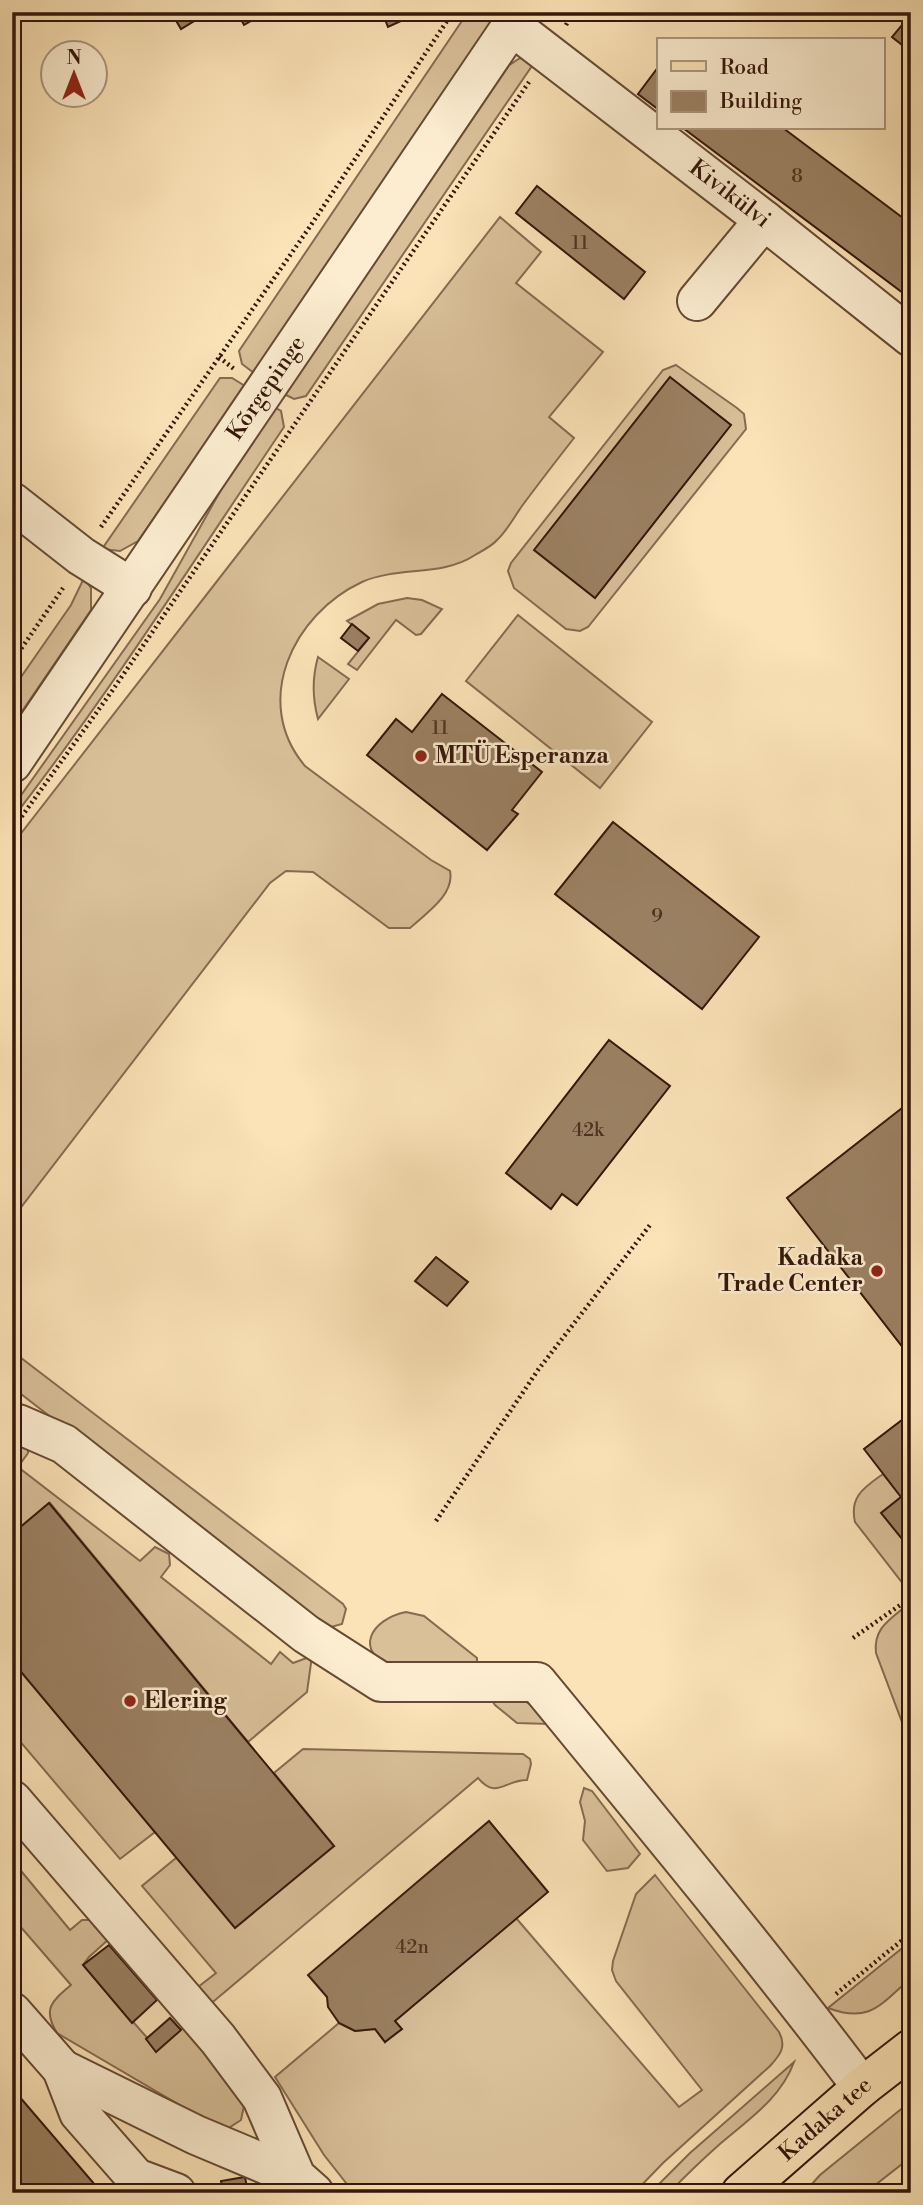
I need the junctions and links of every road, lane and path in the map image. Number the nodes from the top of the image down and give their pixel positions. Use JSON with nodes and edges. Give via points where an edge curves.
{"nodes":[{"id":1,"x":453,"y":12,"type":"edge"},
{"id":2,"x":573,"y":12,"type":"edge"},
{"id":3,"x":516,"y":19,"type":"edge"},
{"id":4,"x":548,"y":54,"type":"junction"},
{"id":5,"x":764,"y":220,"type":"junction"},
{"id":6,"x":697,"y":301,"type":"dead end"},
{"id":7,"x":911,"y":337,"type":"edge"},
{"id":8,"x":12,"y":502,"type":"edge"},
{"id":9,"x":81,"y":556,"type":"junction"},
{"id":10,"x":132,"y":588,"type":"junction"},
{"id":11,"x":12,"y":663,"type":"edge"},
{"id":12,"x":12,"y":763,"type":"edge"},
{"id":13,"x":12,"y":830,"type":"edge"},
{"id":14,"x":650,"y":1225,"type":"dead end"},
{"id":15,"x":12,"y":1426,"type":"edge"},
{"id":16,"x":436,"y":1521,"type":"dead end"},
{"id":17,"x":911,"y":1605,"type":"edge"},
{"id":18,"x":853,"y":1638,"type":"dead end"},
{"id":19,"x":12,"y":1800,"type":"edge"},
{"id":20,"x":911,"y":1933,"type":"edge"},
{"id":21,"x":831,"y":1998,"type":"dead end"},
{"id":22,"x":12,"y":2012,"type":"edge"},
{"id":23,"x":911,"y":2049,"type":"edge"},
{"id":24,"x":62,"y":2069,"type":"junction"},
{"id":25,"x":862,"y":2087,"type":"junction"},
{"id":26,"x":195,"y":2135,"type":"junction"},
{"id":27,"x":305,"y":2185,"type":"edge"},
{"id":28,"x":175,"y":2191,"type":"edge"},
{"id":29,"x":741,"y":2193,"type":"edge"}],
"edges":[{"from":1,"to":9,"type":"path"},
{"from":2,"to":4,"type":"path"},
{"from":3,"to":4,"type":"street","name":"Kivikülvi"},
{"from":3,"to":10,"type":"street","name":"Kõrgepinge"},
{"from":4,"to":5,"type":"street","name":"Kivikülvi"},
{"from":4,"to":13,"type":"path"},
{"from":5,"to":6,"type":"street"},
{"from":5,"to":7,"type":"street","name":"Kivikülvi"},
{"from":8,"to":9,"type":"street"},
{"from":9,"to":10,"type":"street"},
{"from":9,"to":11,"type":"path"},
{"from":10,"to":12,"type":"street","name":"Kõrgepinge"},
{"from":14,"to":16,"type":"path","via":[[538,1370]]},
{"from":15,"to":25,"type":"street","via":[[18,1424],[64,1444],[306,1634],[381,1682],[537,1682]]},
{"from":17,"to":18,"type":"path","via":[[906,1601]]},
{"from":19,"to":27,"type":"street","via":[[218,2039],[262,2098]]},
{"from":20,"to":21,"type":"path"},
{"from":22,"to":24,"type":"street"},
{"from":23,"to":25,"type":"main road","name":"Kadaka tee"},
{"from":24,"to":26,"type":"street"},
{"from":24,"to":28,"type":"street","via":[[79,2113],[136,2178]]},
{"from":25,"to":29,"type":"main road","name":"Kadaka tee"},
{"from":26,"to":27,"type":"street"},
{"from":26,"to":28,"type":"street"}]}
